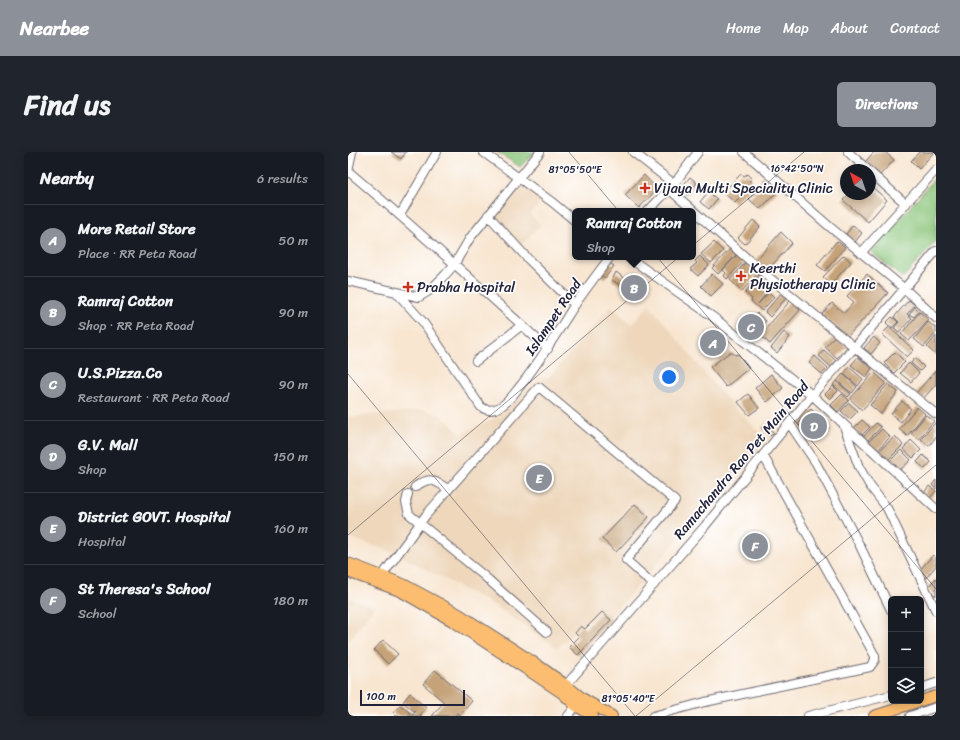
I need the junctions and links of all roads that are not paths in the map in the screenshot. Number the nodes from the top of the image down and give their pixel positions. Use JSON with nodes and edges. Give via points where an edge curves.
{"nodes":[{"id":1,"x":352,"y":152,"type":"edge"},
{"id":2,"x":437,"y":152,"type":"edge"},
{"id":3,"x":483,"y":152,"type":"edge"},
{"id":4,"x":540,"y":152,"type":"edge"},
{"id":5,"x":633,"y":152,"type":"edge"},
{"id":6,"x":698,"y":152,"type":"edge"},
{"id":7,"x":744,"y":152,"type":"edge"},
{"id":8,"x":848,"y":152,"type":"edge"},
{"id":9,"x":861,"y":164,"type":"edge"},
{"id":10,"x":936,"y":170,"type":"edge"},
{"id":11,"x":876,"y":177,"type":"edge"},
{"id":12,"x":519,"y":178,"type":"junction"},
{"id":13,"x":671,"y":186,"type":"junction"},
{"id":14,"x":906,"y":204,"type":"junction"},
{"id":15,"x":651,"y":208,"type":"edge"},
{"id":16,"x":694,"y":208,"type":"edge"},
{"id":17,"x":696,"y":210,"type":"edge"},
{"id":18,"x":400,"y":215,"type":"junction"},
{"id":19,"x":488,"y":215,"type":"junction"},
{"id":20,"x":572,"y":219,"type":"edge"},
{"id":21,"x":936,"y":251,"type":"edge"},
{"id":22,"x":861,"y":253,"type":"junction"},
{"id":23,"x":608,"y":260,"type":"edge"},
{"id":24,"x":632,"y":260,"type":"edge"},
{"id":25,"x":454,"y":265,"type":"junction"},
{"id":26,"x":348,"y":281,"type":"edge"},
{"id":27,"x":905,"y":288,"type":"junction"},
{"id":28,"x":396,"y":292,"type":"junction"},
{"id":29,"x":575,"y":305,"type":"junction"},
{"id":30,"x":936,"y":318,"type":"edge"},
{"id":31,"x":522,"y":325,"type":"junction"},
{"id":32,"x":855,"y":347,"type":"junction"},
{"id":33,"x":548,"y":349,"type":"junction"},
{"id":34,"x":476,"y":361,"type":"dead end"},
{"id":35,"x":812,"y":395,"type":"junction"},
{"id":36,"x":936,"y":414,"type":"edge"},
{"id":37,"x":789,"y":423,"type":"junction"},
{"id":38,"x":844,"y":424,"type":"junction"},
{"id":39,"x":763,"y":455,"type":"junction"},
{"id":40,"x":415,"y":487,"type":"dead end"},
{"id":41,"x":448,"y":489,"type":"junction"},
{"id":42,"x":408,"y":494,"type":"dead end"},
{"id":43,"x":936,"y":509,"type":"edge"},
{"id":44,"x":420,"y":523,"type":"junction"},
{"id":45,"x":348,"y":562,"type":"edge"},
{"id":46,"x":348,"y":572,"type":"edge"},
{"id":47,"x":380,"y":579,"type":"junction"},
{"id":48,"x":654,"y":585,"type":"junction"},
{"id":49,"x":888,"y":604,"type":"edge"},
{"id":50,"x":936,"y":610,"type":"edge"},
{"id":51,"x":547,"y":632,"type":"dead end"},
{"id":52,"x":487,"y":637,"type":"junction"},
{"id":53,"x":936,"y":683,"type":"edge"},
{"id":54,"x":566,"y":685,"type":"junction"},
{"id":55,"x":924,"y":688,"type":"edge"},
{"id":56,"x":888,"y":696,"type":"edge"},
{"id":57,"x":936,"y":696,"type":"edge"},
{"id":58,"x":576,"y":706,"type":"junction"},
{"id":59,"x":936,"y":707,"type":"edge"},
{"id":60,"x":568,"y":716,"type":"edge"},
{"id":61,"x":593,"y":716,"type":"edge"},
{"id":62,"x":612,"y":716,"type":"edge"},
{"id":63,"x":653,"y":716,"type":"edge"},
{"id":64,"x":808,"y":716,"type":"edge"},
{"id":65,"x":874,"y":716,"type":"edge"},
{"id":66,"x":910,"y":716,"type":"edge"}],
"edges":[{"from":1,"to":18,"type":"street","via":[[348,171]]},
{"from":2,"to":18,"type":"street"},
{"from":3,"to":12,"type":"street"},
{"from":4,"to":12,"type":"street"},
{"from":5,"to":13,"type":"street"},
{"from":6,"to":13,"type":"street"},
{"from":7,"to":22,"type":"street"},
{"from":8,"to":9,"type":"street"},
{"from":10,"to":14,"type":"street"},
{"from":11,"to":14,"type":"street"},
{"from":12,"to":19,"type":"street"},
{"from":12,"to":20,"type":"street"},
{"from":13,"to":15,"type":"street"},
{"from":13,"to":16,"type":"street"},
{"from":14,"to":22,"type":"street"},
{"from":17,"to":32,"type":"street","via":[[759,269]]},
{"from":18,"to":25,"type":"street"},
{"from":19,"to":25,"type":"street"},
{"from":19,"to":29,"type":"street"},
{"from":21,"to":27,"type":"street","name":"Ramachandra Rao Pet Main Road"},
{"from":22,"to":27,"type":"street"},
{"from":23,"to":29,"type":"street","name":"Islampet Road"},
{"from":24,"to":35,"type":"street","via":[[714,317]]},
{"from":25,"to":28,"type":"street","via":[[429,291],[419,297]]},
{"from":25,"to":31,"type":"street"},
{"from":26,"to":28,"type":"street"},
{"from":27,"to":30,"type":"street"},
{"from":27,"to":32,"type":"street","name":"Ramachandra Rao Pet Main Road"},
{"from":28,"to":33,"type":"street","name":"Islampet Road","via":[[423,322],[481,407],[486,410],[501,407]]},
{"from":29,"to":33,"type":"street","name":"Islampet Road"},
{"from":31,"to":33,"type":"street"},
{"from":31,"to":34,"type":"street"},
{"from":32,"to":35,"type":"street","name":"Ramachandra Rao Pet Main Road"},
{"from":32,"to":36,"type":"street"},
{"from":35,"to":37,"type":"street","name":"Ramachandra Rao Pet Main Road"},
{"from":35,"to":38,"type":"street"},
{"from":37,"to":39,"type":"street","name":"Ramachandra Rao Pet Main Road"},
{"from":37,"to":49,"type":"street","via":[[819,469]]},
{"from":38,"to":43,"type":"street"},
{"from":38,"to":50,"type":"street","via":[[859,467],[888,508]]},
{"from":39,"to":48,"type":"street","name":"Ramachandra Rao Pet Main Road"},
{"from":39,"to":63,"type":"street","via":[[875,660],[870,667],[705,702]]},
{"from":40,"to":41,"type":"street","via":[[432,479]]},
{"from":41,"to":44,"type":"street"},
{"from":41,"to":48,"type":"street","via":[[539,387],[675,502],[626,560]]},
{"from":42,"to":44,"type":"street","via":[[406,502],[409,514]]},
{"from":44,"to":47,"type":"street"},
{"from":44,"to":51,"type":"street"},
{"from":45,"to":47,"type":"main road"},
{"from":46,"to":47,"type":"main road"},
{"from":47,"to":52,"type":"main road","via":[[431,598]]},
{"from":48,"to":54,"type":"street","name":"Ramachandra Rao Pet Main Road"},
{"from":52,"to":54,"type":"main road"},
{"from":52,"to":58,"type":"main road"},
{"from":53,"to":55,"type":"street"},
{"from":54,"to":62,"type":"main road"},
{"from":56,"to":64,"type":"street"},
{"from":57,"to":65,"type":"main road"},
{"from":58,"to":60,"type":"street"},
{"from":58,"to":61,"type":"main road"},
{"from":59,"to":66,"type":"street","via":[[926,708]]}]}
